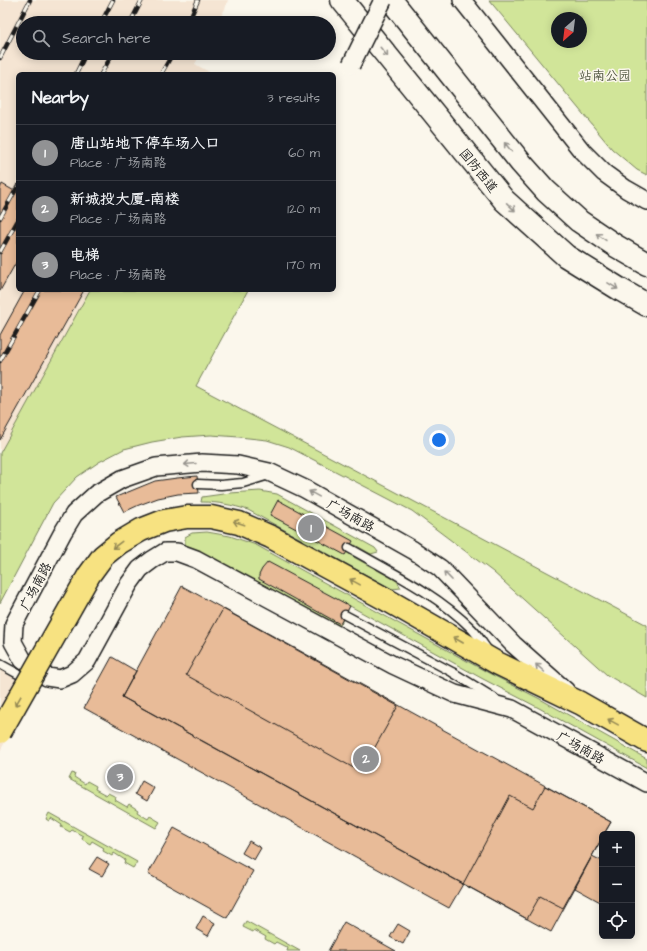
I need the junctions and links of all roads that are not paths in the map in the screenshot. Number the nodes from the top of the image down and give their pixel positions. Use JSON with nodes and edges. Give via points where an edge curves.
{"nodes":[{"id":1,"x":342,"y":0,"type":"edge"},
{"id":2,"x":383,"y":0,"type":"edge"},
{"id":3,"x":391,"y":0,"type":"edge"},
{"id":4,"x":462,"y":0,"type":"edge"},
{"id":5,"x":352,"y":64,"type":"dead end"},
{"id":6,"x":647,"y":201,"type":"edge"},
{"id":7,"x":647,"y":264,"type":"edge"},
{"id":8,"x":647,"y":305,"type":"edge"},
{"id":9,"x":273,"y":474,"type":"junction"},
{"id":10,"x":198,"y":484,"type":"dead end"},
{"id":11,"x":349,"y":548,"type":"dead end"},
{"id":12,"x":345,"y":615,"type":"dead end"},
{"id":13,"x":497,"y":662,"type":"junction"},
{"id":14,"x":0,"y":664,"type":"edge"},
{"id":15,"x":30,"y":680,"type":"junction"},
{"id":16,"x":580,"y":703,"type":"junction"},
{"id":17,"x":512,"y":709,"type":"junction"},
{"id":18,"x":0,"y":732,"type":"edge"},
{"id":19,"x":647,"y":741,"type":"edge"},
{"id":20,"x":647,"y":784,"type":"edge"}],
"edges":[{"from":1,"to":8,"type":"main road","name":"国防西道","one_way":true,"via":[[504,200],[566,256]]},
{"from":2,"to":5,"type":"street","bridge":true},
{"from":7,"to":3,"type":"main road","one_way":true,"via":[[579,221],[546,191]]},
{"from":4,"to":6,"type":"street","via":[[582,151],[626,190]]},
{"from":9,"to":10,"type":"lane","via":[[243,483]]},
{"from":16,"to":9,"type":"street","name":"广场南路","one_way":true,"via":[[513,644],[440,568],[413,550]]},
{"from":9,"to":17,"type":"street","name":"广场南路","one_way":true,"via":[[238,465],[202,463],[156,467],[122,479],[96,494],[74,514],[14,624],[13,642],[23,660],[47,677],[60,679],[72,674],[87,661],[129,584],[140,569],[165,552],[177,552],[393,665],[455,694]]},
{"from":11,"to":13,"type":"lane","via":[[448,608],[473,630]]},
{"from":12,"to":17,"type":"lane","via":[[452,672]]},
{"from":13,"to":15,"type":"main road","one_way":true,"bridge":true,"via":[[272,537],[239,522],[211,517],[186,517],[164,521],[141,530],[103,556],[89,575]]},
{"from":13,"to":16,"type":"main road"},
{"from":14,"to":15,"type":"lane"},
{"from":15,"to":18,"type":"main road","one_way":true,"bridge":true},
{"from":19,"to":16,"type":"main road","name":"广场南路","one_way":true},
{"from":17,"to":20,"type":"street","name":"广场南路"}]}
